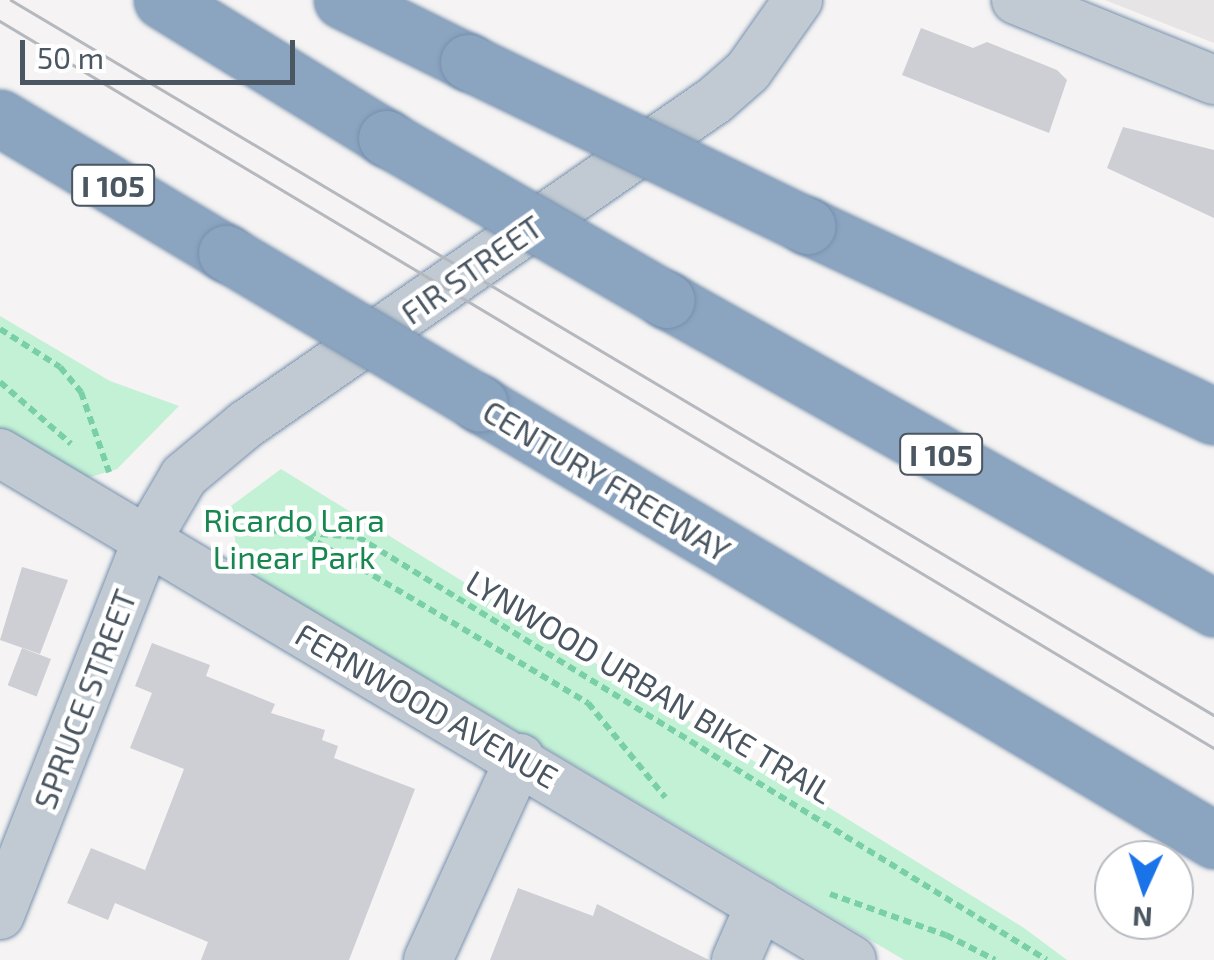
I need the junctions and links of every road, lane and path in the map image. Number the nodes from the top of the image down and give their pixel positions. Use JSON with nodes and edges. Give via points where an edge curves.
{"nodes":[{"id":1,"x":162,"y":0,"type":"edge"},
{"id":2,"x":342,"y":0,"type":"edge"},
{"id":3,"x":798,"y":0,"type":"edge"},
{"id":4,"x":1016,"y":0,"type":"edge"},
{"id":5,"x":1214,"y":80,"type":"edge"},
{"id":6,"x":0,"y":118,"type":"edge"},
{"id":7,"x":0,"y":328,"type":"edge"},
{"id":8,"x":0,"y":382,"type":"edge"},
{"id":9,"x":1214,"y":416,"type":"edge"},
{"id":10,"x":0,"y":453,"type":"edge"},
{"id":11,"x":86,"y":458,"type":"dead end"},
{"id":12,"x":98,"y":470,"type":"dead end"},
{"id":13,"x":205,"y":525,"type":"dead end"},
{"id":14,"x":292,"y":528,"type":"junction"},
{"id":15,"x":147,"y":539,"type":"junction"},
{"id":16,"x":1214,"y":608,"type":"edge"},
{"id":17,"x":990,"y":708,"type":"junction"},
{"id":18,"x":520,"y":758,"type":"junction"},
{"id":19,"x":678,"y":809,"type":"dead end"},
{"id":20,"x":1214,"y":840,"type":"edge"},
{"id":21,"x":1214,"y":877,"type":"edge"},
{"id":22,"x":816,"y":888,"type":"dead end"},
{"id":23,"x":760,"y":905,"type":"junction"},
{"id":24,"x":0,"y":916,"type":"edge"},
{"id":25,"x":428,"y":960,"type":"edge"},
{"id":26,"x":736,"y":960,"type":"edge"},
{"id":27,"x":852,"y":960,"type":"edge"},
{"id":28,"x":995,"y":960,"type":"edge"},
{"id":29,"x":1047,"y":960,"type":"edge"}],
"edges":[{"from":1,"to":16,"type":"highway","number":"I 105","bridge":true,"via":[[386,138]]},
{"from":2,"to":9,"type":"highway","bridge":true},
{"from":3,"to":15,"type":"street","name":"FIR STREET","via":[[758,60],[716,100],[204,456],[174,490]]},
{"from":4,"to":5,"type":"street"},
{"from":6,"to":17,"type":"highway","name":"CENTURY FREEWAY","number":"I 105","bridge":true},
{"from":7,"to":12,"type":"path","via":[[60,367],[81,392],[111,481]]},
{"from":8,"to":11,"type":"path"},
{"from":10,"to":15,"type":"street","name":"FERNWOOD AVENUE"},
{"from":13,"to":14,"type":"path","name":"LYNWOOD URBAN BIKE TRAIL"},
{"from":14,"to":19,"type":"path","via":[[588,703]]},
{"from":14,"to":29,"type":"path","name":"LYNWOOD URBAN BIKE TRAIL","via":[[358,537]]},
{"from":15,"to":18,"type":"street","name":"FERNWOOD AVENUE"},
{"from":15,"to":24,"type":"street","name":"SPRUCE STREET"},
{"from":17,"to":20,"type":"highway","name":"CENTURY FREEWAY","number":"I 105"},
{"from":17,"to":21,"type":"highway"},
{"from":18,"to":23,"type":"street","name":"FERNWOOD AVENUE"},
{"from":18,"to":25,"type":"street"},
{"from":22,"to":28,"type":"path","via":[[946,934]]},
{"from":23,"to":26,"type":"street"},
{"from":23,"to":27,"type":"street","name":"FERNWOOD AVENUE"}]}
